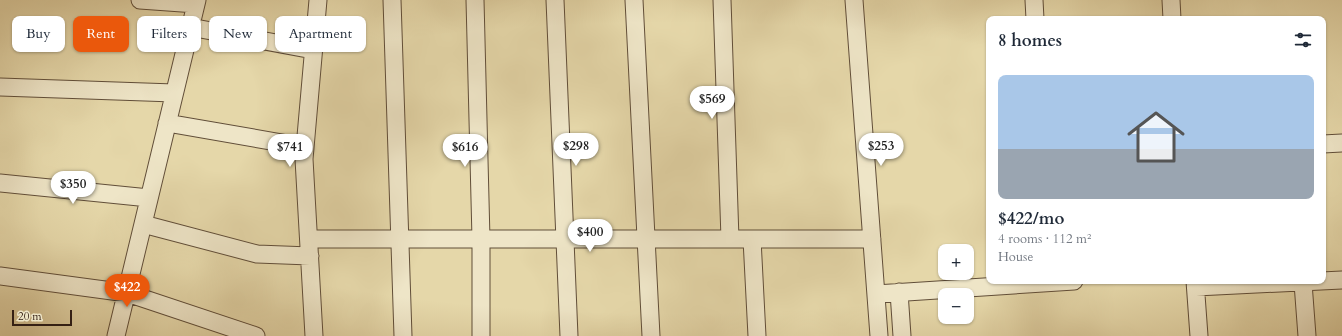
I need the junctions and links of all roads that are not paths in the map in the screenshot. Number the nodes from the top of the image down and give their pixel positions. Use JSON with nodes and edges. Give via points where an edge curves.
{"nodes":[{"id":1,"x":140,"y":0,"type":"edge"},
{"id":2,"x":318,"y":0,"type":"edge"},
{"id":3,"x":392,"y":0,"type":"edge"},
{"id":4,"x":475,"y":0,"type":"edge"},
{"id":5,"x":555,"y":0,"type":"edge"},
{"id":6,"x":634,"y":0,"type":"edge"},
{"id":7,"x":722,"y":0,"type":"edge"},
{"id":8,"x":854,"y":0,"type":"edge"},
{"id":9,"x":1034,"y":0,"type":"edge"},
{"id":10,"x":1170,"y":0,"type":"edge"},
{"id":11,"x":196,"y":2,"type":"edge"},
{"id":12,"x":193,"y":16,"type":"edge"},
{"id":13,"x":316,"y":16,"type":"edge"},
{"id":14,"x":1035,"y":16,"type":"edge"},
{"id":15,"x":1172,"y":16,"type":"edge"},
{"id":16,"x":201,"y":30,"type":"edge"},
{"id":17,"x":275,"y":43,"type":"edge"},
{"id":18,"x":184,"y":52,"type":"edge"},
{"id":19,"x":313,"y":52,"type":"edge"},
{"id":20,"x":0,"y":87,"type":"edge"},
{"id":21,"x":174,"y":93,"type":"junction"},
{"id":22,"x":167,"y":123,"type":"junction"},
{"id":23,"x":1342,"y":143,"type":"edge"},
{"id":24,"x":1326,"y":144,"type":"edge"},
{"id":25,"x":305,"y":147,"type":"junction"},
{"id":26,"x":0,"y":182,"type":"edge"},
{"id":27,"x":149,"y":198,"type":"junction"},
{"id":28,"x":143,"y":224,"type":"junction"},
{"id":29,"x":400,"y":239,"type":"junction"},
{"id":30,"x":481,"y":239,"type":"junction"},
{"id":31,"x":565,"y":239,"type":"junction"},
{"id":32,"x":646,"y":239,"type":"junction"},
{"id":33,"x":730,"y":239,"type":"junction"},
{"id":34,"x":752,"y":239,"type":"junction"},
{"id":35,"x":872,"y":239,"type":"junction"},
{"id":36,"x":309,"y":247,"type":"junction"},
{"id":37,"x":0,"y":276,"type":"edge"},
{"id":38,"x":1342,"y":280,"type":"edge"},
{"id":39,"x":1326,"y":281,"type":"edge"},
{"id":40,"x":1018,"y":284,"type":"edge"},
{"id":41,"x":1196,"y":284,"type":"edge"},
{"id":42,"x":1303,"y":284,"type":"edge"},
{"id":43,"x":899,"y":292,"type":"junction"},
{"id":44,"x":127,"y":293,"type":"junction"},
{"id":45,"x":876,"y":294,"type":"junction"},
{"id":46,"x":116,"y":336,"type":"edge"},
{"id":47,"x":256,"y":336,"type":"edge"},
{"id":48,"x":314,"y":336,"type":"edge"},
{"id":49,"x":402,"y":336,"type":"edge"},
{"id":50,"x":482,"y":336,"type":"edge"},
{"id":51,"x":569,"y":336,"type":"edge"},
{"id":52,"x":651,"y":336,"type":"edge"},
{"id":53,"x":757,"y":336,"type":"edge"},
{"id":54,"x":879,"y":336,"type":"edge"},
{"id":55,"x":902,"y":336,"type":"edge"},
{"id":56,"x":1199,"y":336,"type":"edge"},
{"id":57,"x":1307,"y":336,"type":"edge"}],
"edges":[{"from":1,"to":11,"type":"street"},
{"from":2,"to":13,"type":"street"},
{"from":3,"to":29,"type":"street"},
{"from":4,"to":30,"type":"street"},
{"from":5,"to":31,"type":"street"},
{"from":6,"to":32,"type":"street"},
{"from":7,"to":33,"type":"street"},
{"from":8,"to":35,"type":"street"},
{"from":9,"to":14,"type":"street"},
{"from":10,"to":15,"type":"street"},
{"from":11,"to":12,"type":"street"},
{"from":16,"to":17,"type":"street"},
{"from":18,"to":21,"type":"street"},
{"from":19,"to":25,"type":"street"},
{"from":20,"to":21,"type":"street"},
{"from":21,"to":22,"type":"street"},
{"from":22,"to":25,"type":"street"},
{"from":22,"to":27,"type":"street"},
{"from":23,"to":24,"type":"street"},
{"from":25,"to":36,"type":"street"},
{"from":26,"to":27,"type":"street"},
{"from":27,"to":28,"type":"street"},
{"from":28,"to":36,"type":"street","via":[[257,254]]},
{"from":28,"to":44,"type":"street"},
{"from":29,"to":30,"type":"street"},
{"from":29,"to":36,"type":"street"},
{"from":29,"to":49,"type":"street"},
{"from":30,"to":31,"type":"street"},
{"from":30,"to":50,"type":"street"},
{"from":31,"to":32,"type":"street"},
{"from":31,"to":51,"type":"street"},
{"from":32,"to":33,"type":"street"},
{"from":32,"to":52,"type":"street"},
{"from":33,"to":34,"type":"street"},
{"from":34,"to":35,"type":"street"},
{"from":34,"to":53,"type":"street"},
{"from":35,"to":45,"type":"street"},
{"from":36,"to":48,"type":"street"},
{"from":37,"to":44,"type":"street"},
{"from":38,"to":39,"type":"street"},
{"from":40,"to":43,"type":"street"},
{"from":41,"to":56,"type":"street"},
{"from":42,"to":57,"type":"street"},
{"from":43,"to":45,"type":"street"},
{"from":43,"to":55,"type":"street"},
{"from":44,"to":46,"type":"street"},
{"from":44,"to":47,"type":"street"},
{"from":45,"to":54,"type":"street"}]}
